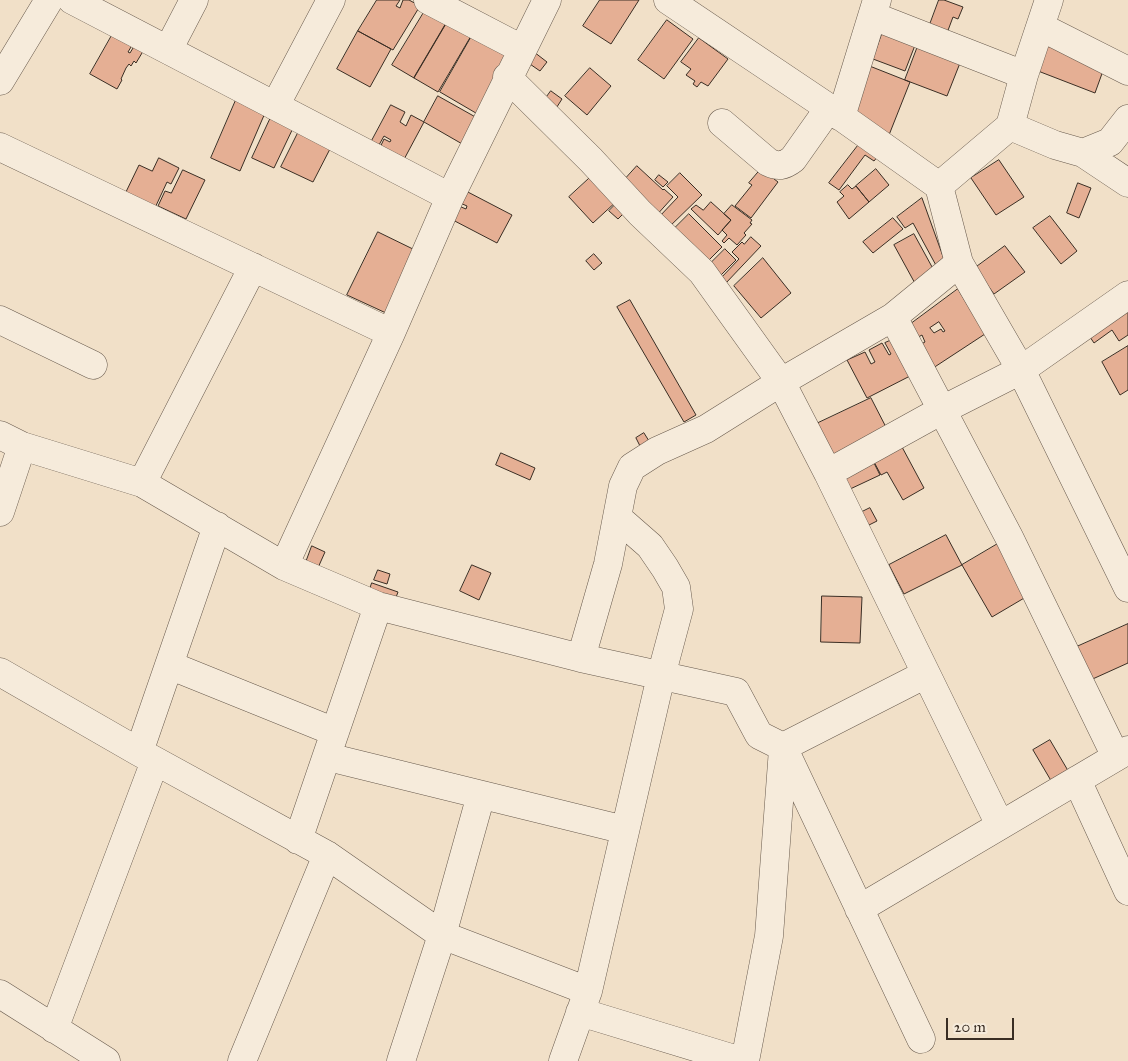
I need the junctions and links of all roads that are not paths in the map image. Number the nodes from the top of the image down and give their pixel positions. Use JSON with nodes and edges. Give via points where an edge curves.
{"nodes":[{"id":1,"x":49,"y":0,"type":"edge"},
{"id":2,"x":72,"y":0,"type":"edge"},
{"id":3,"x":194,"y":0,"type":"edge"},
{"id":4,"x":331,"y":0,"type":"edge"},
{"id":5,"x":428,"y":0,"type":"edge"},
{"id":6,"x":547,"y":0,"type":"edge"},
{"id":7,"x":1049,"y":0,"type":"edge"},
{"id":8,"x":680,"y":3,"type":"edge"},
{"id":9,"x":875,"y":8,"type":"edge"},
{"id":10,"x":1041,"y":27,"type":"junction"},
{"id":11,"x":8,"y":49,"type":"edge"},
{"id":12,"x":522,"y":49,"type":"junction"},
{"id":13,"x":168,"y":50,"type":"junction"},
{"id":14,"x":1128,"y":71,"type":"edge"},
{"id":15,"x":1024,"y":75,"type":"junction"},
{"id":16,"x":507,"y":77,"type":"junction"},
{"id":17,"x":0,"y":82,"type":"edge"},
{"id":18,"x":275,"y":106,"type":"junction"},
{"id":19,"x":835,"y":113,"type":"junction"},
{"id":20,"x":1128,"y":119,"type":"edge"},
{"id":21,"x":722,"y":124,"type":"dead end"},
{"id":22,"x":1010,"y":126,"type":"junction"},
{"id":23,"x":0,"y":147,"type":"edge"},
{"id":24,"x":1083,"y":153,"type":"junction"},
{"id":25,"x":1128,"y":183,"type":"edge"},
{"id":26,"x":939,"y":186,"type":"junction"},
{"id":27,"x":450,"y":197,"type":"junction"},
{"id":28,"x":959,"y":264,"type":"junction"},
{"id":29,"x":253,"y":267,"type":"junction"},
{"id":30,"x":1128,"y":295,"type":"edge"},
{"id":31,"x":893,"y":317,"type":"junction"},
{"id":32,"x":0,"y":320,"type":"edge"},
{"id":33,"x":391,"y":333,"type":"junction"},
{"id":34,"x":93,"y":365,"type":"dead end"},
{"id":35,"x":1022,"y":370,"type":"junction"},
{"id":36,"x":781,"y":382,"type":"junction"},
{"id":37,"x":942,"y":410,"type":"junction"},
{"id":38,"x":11,"y":441,"type":"edge"},
{"id":39,"x":828,"y":473,"type":"junction"},
{"id":40,"x":142,"y":483,"type":"junction"},
{"id":41,"x":0,"y":512,"type":"edge"},
{"id":42,"x":618,"y":518,"type":"junction"},
{"id":43,"x":217,"y":526,"type":"junction"},
{"id":44,"x":284,"y":566,"type":"junction"},
{"id":45,"x":1128,"y":588,"type":"edge"},
{"id":46,"x":378,"y":606,"type":"junction"},
{"id":47,"x":581,"y":658,"type":"junction"},
{"id":48,"x":169,"y":665,"type":"junction"},
{"id":49,"x":0,"y":672,"type":"edge"},
{"id":50,"x":926,"y":674,"type":"junction"},
{"id":51,"x":661,"y":676,"type":"junction"},
{"id":52,"x":331,"y":745,"type":"junction"},
{"id":53,"x":783,"y":747,"type":"junction"},
{"id":54,"x":1122,"y":753,"type":"edge"},
{"id":55,"x":147,"y":756,"type":"junction"},
{"id":56,"x":1077,"y":780,"type":"junction"},
{"id":57,"x":481,"y":795,"type":"junction"},
{"id":58,"x":1000,"y":825,"type":"junction"},
{"id":59,"x":625,"y":830,"type":"junction"},
{"id":60,"x":298,"y":840,"type":"junction"},
{"id":61,"x":327,"y":855,"type":"junction"},
{"id":62,"x":1128,"y":891,"type":"edge"},
{"id":63,"x":859,"y":909,"type":"junction"},
{"id":64,"x":442,"y":935,"type":"junction"},
{"id":65,"x":0,"y":994,"type":"edge"},
{"id":66,"x":584,"y":1002,"type":"junction"},
{"id":67,"x":54,"y":1029,"type":"junction"},
{"id":68,"x":921,"y":1039,"type":"dead end"},
{"id":69,"x":106,"y":1061,"type":"edge"},
{"id":70,"x":242,"y":1061,"type":"edge"},
{"id":71,"x":401,"y":1061,"type":"edge"},
{"id":72,"x":563,"y":1061,"type":"edge"},
{"id":73,"x":741,"y":1061,"type":"edge"},
{"id":74,"x":745,"y":1061,"type":"edge"}],
"edges":[{"from":1,"to":11,"type":"street"},
{"from":2,"to":13,"type":"street"},
{"from":3,"to":13,"type":"street"},
{"from":4,"to":18,"type":"street"},
{"from":5,"to":12,"type":"street"},
{"from":6,"to":12,"type":"street"},
{"from":7,"to":10,"type":"street"},
{"from":8,"to":19,"type":"street"},
{"from":9,"to":15,"type":"street"},
{"from":9,"to":19,"type":"street"},
{"from":10,"to":14,"type":"street"},
{"from":10,"to":15,"type":"street"},
{"from":11,"to":17,"type":"street"},
{"from":12,"to":16,"type":"street"},
{"from":13,"to":18,"type":"street"},
{"from":15,"to":22,"type":"street"},
{"from":16,"to":27,"type":"street"},
{"from":16,"to":36,"type":"street","via":[[702,272]]},
{"from":18,"to":27,"type":"street"},
{"from":19,"to":21,"type":"street","via":[[793,159],[781,166],[768,162]]},
{"from":19,"to":26,"type":"street"},
{"from":20,"to":24,"type":"street","via":[[1110,142]]},
{"from":22,"to":24,"type":"street"},
{"from":22,"to":26,"type":"street"},
{"from":23,"to":29,"type":"street"},
{"from":24,"to":25,"type":"street"},
{"from":26,"to":28,"type":"street"},
{"from":27,"to":33,"type":"street"},
{"from":28,"to":31,"type":"street"},
{"from":28,"to":35,"type":"street"},
{"from":29,"to":33,"type":"street"},
{"from":29,"to":40,"type":"street"},
{"from":30,"to":35,"type":"street"},
{"from":31,"to":36,"type":"street"},
{"from":31,"to":37,"type":"street"},
{"from":32,"to":34,"type":"street"},
{"from":33,"to":44,"type":"street"},
{"from":35,"to":37,"type":"street"},
{"from":35,"to":45,"type":"street"},
{"from":36,"to":39,"type":"street"},
{"from":36,"to":42,"type":"street","via":[[706,429],[657,451],[632,467],[623,486]]},
{"from":37,"to":39,"type":"street"},
{"from":37,"to":54,"type":"street"},
{"from":38,"to":40,"type":"street"},
{"from":38,"to":41,"type":"street"},
{"from":39,"to":50,"type":"street"},
{"from":40,"to":43,"type":"street"},
{"from":42,"to":47,"type":"street"},
{"from":42,"to":51,"type":"street","via":[[650,546],[676,587],[679,609]]},
{"from":43,"to":44,"type":"street"},
{"from":43,"to":48,"type":"street"},
{"from":44,"to":46,"type":"street"},
{"from":46,"to":47,"type":"street"},
{"from":46,"to":52,"type":"street"},
{"from":47,"to":51,"type":"street"},
{"from":48,"to":52,"type":"street"},
{"from":48,"to":55,"type":"street"},
{"from":49,"to":55,"type":"street"},
{"from":50,"to":53,"type":"street"},
{"from":50,"to":58,"type":"street"},
{"from":51,"to":53,"type":"street","via":[[736,692],[759,734]]},
{"from":51,"to":59,"type":"street"},
{"from":52,"to":57,"type":"street"},
{"from":52,"to":60,"type":"street"},
{"from":53,"to":63,"type":"street"},
{"from":53,"to":74,"type":"street","via":[[769,936]]},
{"from":54,"to":56,"type":"street"},
{"from":55,"to":60,"type":"street"},
{"from":55,"to":67,"type":"street"},
{"from":56,"to":58,"type":"street"},
{"from":56,"to":62,"type":"street"},
{"from":57,"to":59,"type":"street"},
{"from":57,"to":64,"type":"street"},
{"from":58,"to":63,"type":"street"},
{"from":59,"to":66,"type":"street"},
{"from":60,"to":61,"type":"street"},
{"from":61,"to":64,"type":"street"},
{"from":61,"to":70,"type":"street"},
{"from":63,"to":68,"type":"street"},
{"from":64,"to":66,"type":"street"},
{"from":64,"to":71,"type":"street"},
{"from":65,"to":67,"type":"street"},
{"from":66,"to":72,"type":"street"},
{"from":66,"to":73,"type":"street"},
{"from":67,"to":69,"type":"street"}]}
